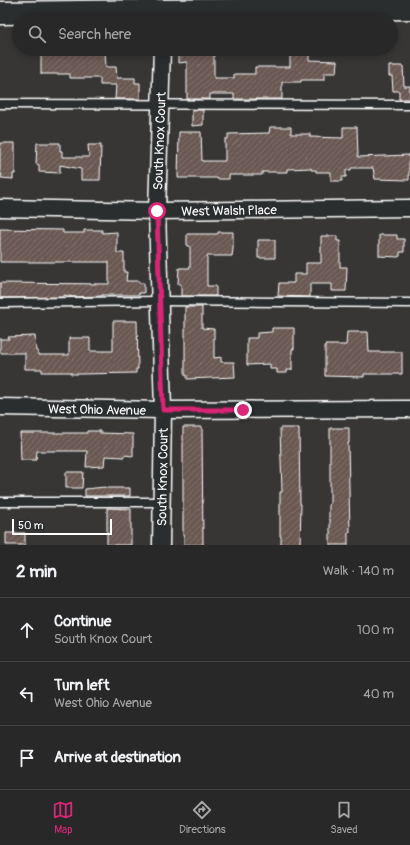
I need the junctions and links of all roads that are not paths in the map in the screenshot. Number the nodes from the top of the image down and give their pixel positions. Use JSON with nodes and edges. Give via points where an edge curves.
{"nodes":[{"id":1,"x":410,"y":8,"type":"edge"},
{"id":2,"x":163,"y":10,"type":"edge"},
{"id":3,"x":54,"y":12,"type":"edge"},
{"id":4,"x":0,"y":13,"type":"edge"},
{"id":5,"x":12,"y":13,"type":"edge"},
{"id":6,"x":162,"y":56,"type":"edge"},
{"id":7,"x":0,"y":104,"type":"edge"},
{"id":8,"x":160,"y":104,"type":"junction"},
{"id":9,"x":410,"y":105,"type":"edge"},
{"id":10,"x":0,"y":208,"type":"edge"},
{"id":11,"x":410,"y":208,"type":"edge"},
{"id":12,"x":157,"y":211,"type":"junction"},
{"id":13,"x":160,"y":301,"type":"junction"},
{"id":14,"x":0,"y":302,"type":"edge"},
{"id":15,"x":410,"y":303,"type":"edge"},
{"id":16,"x":0,"y":407,"type":"edge"},
{"id":17,"x":410,"y":409,"type":"edge"},
{"id":18,"x":163,"y":410,"type":"junction"},
{"id":19,"x":0,"y":502,"type":"edge"},
{"id":20,"x":162,"y":502,"type":"junction"},
{"id":21,"x":161,"y":545,"type":"edge"}],
"edges":[{"from":1,"to":2,"type":"street"},
{"from":2,"to":3,"type":"street"},
{"from":4,"to":5,"type":"street"},
{"from":6,"to":8,"type":"street","name":"South Knox Court"},
{"from":7,"to":8,"type":"lane"},
{"from":8,"to":9,"type":"lane"},
{"from":8,"to":12,"type":"street","name":"South Knox Court"},
{"from":10,"to":12,"type":"street","name":"West Walsh Place"},
{"from":11,"to":12,"type":"street","name":"West Walsh Place"},
{"from":12,"to":13,"type":"street","name":"South Knox Court"},
{"from":13,"to":14,"type":"lane"},
{"from":13,"to":15,"type":"lane"},
{"from":13,"to":18,"type":"street","name":"South Knox Court"},
{"from":16,"to":18,"type":"street","name":"West Ohio Avenue"},
{"from":17,"to":18,"type":"street","name":"West Ohio Avenue"},
{"from":18,"to":20,"type":"street","name":"South Knox Court"},
{"from":19,"to":20,"type":"lane"},
{"from":20,"to":21,"type":"street","name":"South Knox Court"}]}
